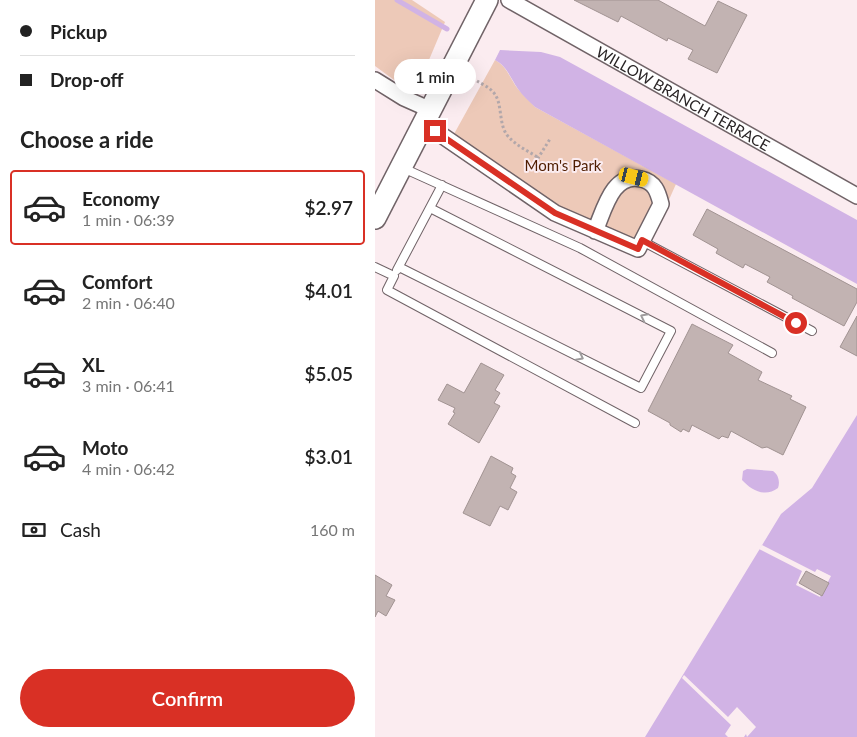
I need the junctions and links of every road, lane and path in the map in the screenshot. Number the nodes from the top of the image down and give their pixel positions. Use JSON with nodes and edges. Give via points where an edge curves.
{"nodes":[{"id":1,"x":487,"y":0,"type":"edge"},
{"id":2,"x":509,"y":0,"type":"edge"},
{"id":3,"x":375,"y":80,"type":"edge"},
{"id":4,"x":477,"y":81,"type":"dead end"},
{"id":5,"x":427,"y":116,"type":"junction"},
{"id":6,"x":550,"y":139,"type":"dead end"},
{"id":7,"x":539,"y":158,"type":"junction"},
{"id":8,"x":535,"y":163,"type":"dead end"},
{"id":9,"x":401,"y":167,"type":"junction"},
{"id":10,"x":442,"y":185,"type":"junction"},
{"id":11,"x":857,"y":196,"type":"edge"},
{"id":12,"x":430,"y":208,"type":"junction"},
{"id":13,"x":375,"y":218,"type":"edge"},
{"id":14,"x":595,"y":231,"type":"junction"},
{"id":15,"x":642,"y":240,"type":"junction"},
{"id":16,"x":375,"y":267,"type":"edge"},
{"id":17,"x":399,"y":267,"type":"junction"},
{"id":18,"x":394,"y":276,"type":"junction"},
{"id":19,"x":812,"y":331,"type":"dead end"},
{"id":20,"x":772,"y":353,"type":"dead end"},
{"id":21,"x":635,"y":422,"type":"dead end"}],
"edges":[{"from":1,"to":5,"type":"main road"},
{"from":2,"to":11,"type":"street","name":"WILLOW BRANCH TERRACE"},
{"from":3,"to":5,"type":"street"},
{"from":4,"to":7,"type":"path","via":[[498,98],[506,134],[514,143]]},
{"from":5,"to":9,"type":"main road"},
{"from":5,"to":14,"type":"street","via":[[555,213]]},
{"from":6,"to":7,"type":"path"},
{"from":7,"to":8,"type":"path"},
{"from":9,"to":10,"type":"lane"},
{"from":9,"to":13,"type":"main road"},
{"from":10,"to":12,"type":"lane"},
{"from":10,"to":20,"type":"lane","via":[[580,248]]},
{"from":12,"to":17,"type":"lane"},
{"from":17,"to":12,"type":"lane","one_way":true,"via":[[641,388],[671,331]]},
{"from":14,"to":15,"type":"street","via":[[638,249]]},
{"from":14,"to":15,"type":"street","via":[[619,183],[634,177],[656,188],[661,204]]},
{"from":15,"to":19,"type":"lane"},
{"from":16,"to":18,"type":"lane"},
{"from":17,"to":18,"type":"lane"},
{"from":18,"to":21,"type":"lane","via":[[387,290]]}]}
